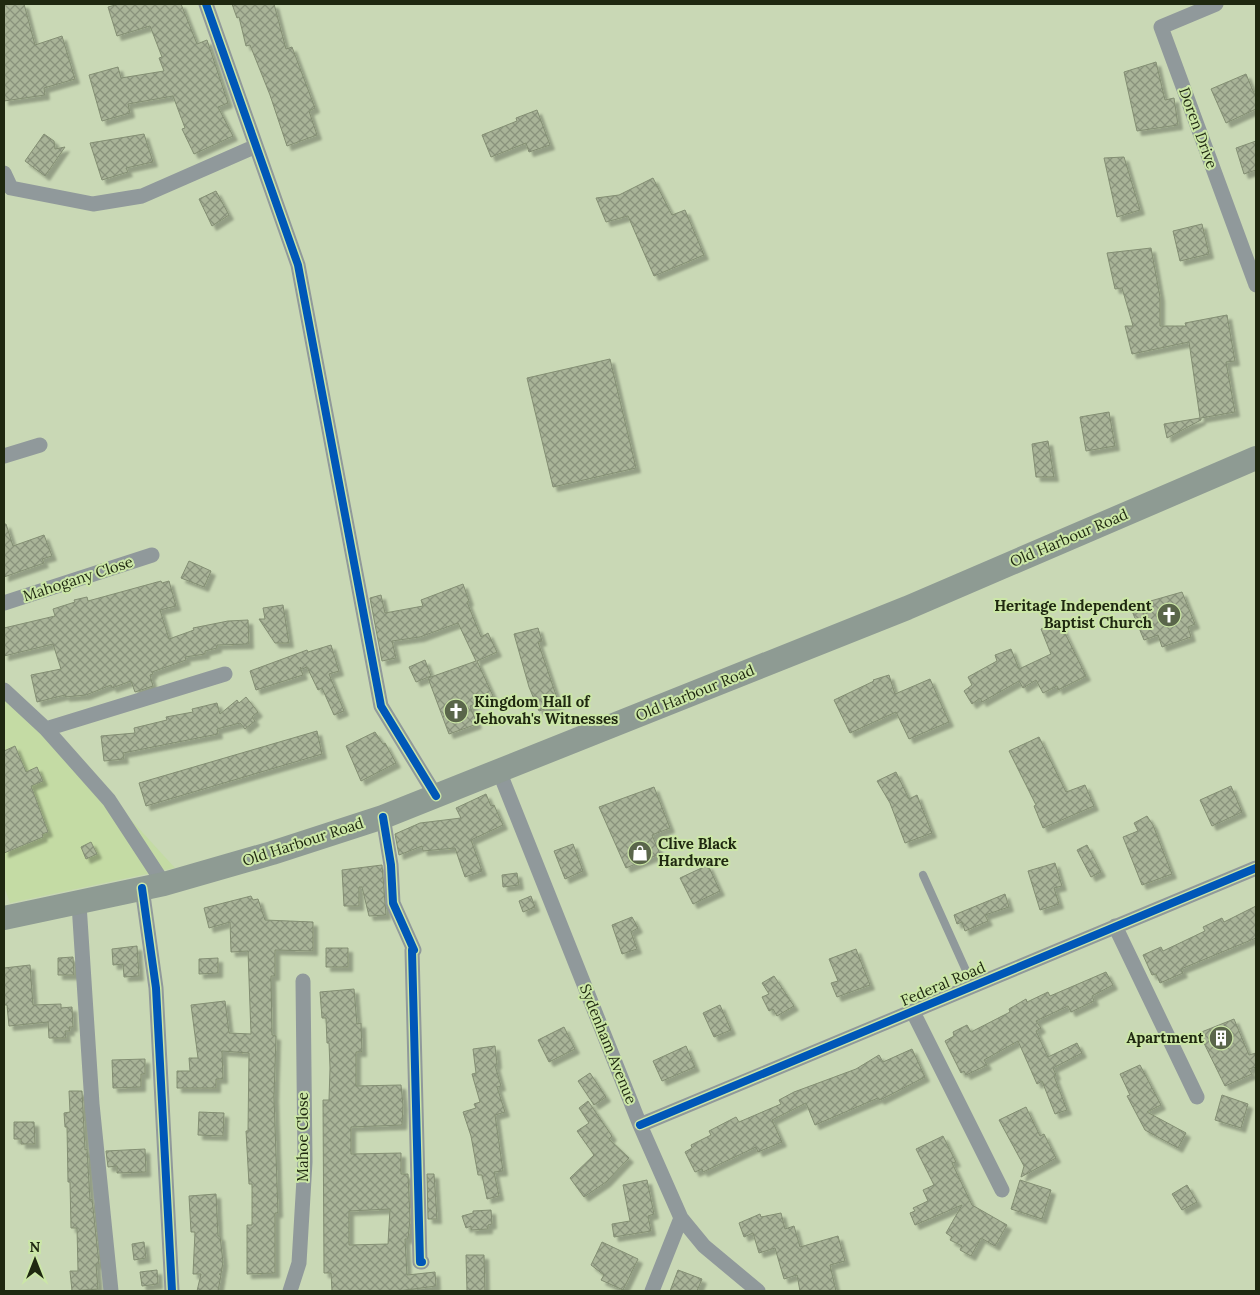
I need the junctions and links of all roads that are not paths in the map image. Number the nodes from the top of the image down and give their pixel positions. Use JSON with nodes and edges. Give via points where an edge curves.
{"nodes":[{"id":1,"x":206,"y":4,"type":"edge"},
{"id":2,"x":1216,"y":4,"type":"edge"},
{"id":3,"x":256,"y":146,"type":"junction"},
{"id":4,"x":4,"y":173,"type":"edge"},
{"id":5,"x":1256,"y":285,"type":"edge"},
{"id":6,"x":40,"y":445,"type":"dead end"},
{"id":7,"x":4,"y":456,"type":"edge"},
{"id":8,"x":1256,"y":458,"type":"edge"},
{"id":9,"x":152,"y":554,"type":"dead end"},
{"id":10,"x":4,"y":603,"type":"edge"},
{"id":11,"x":225,"y":674,"type":"dead end"},
{"id":12,"x":4,"y":690,"type":"edge"},
{"id":13,"x":46,"y":729,"type":"junction"},
{"id":14,"x":499,"y":771,"type":"junction"},
{"id":15,"x":436,"y":796,"type":"junction"},
{"id":16,"x":383,"y":816,"type":"junction"},
{"id":17,"x":1256,"y":868,"type":"edge"},
{"id":18,"x":923,"y":875,"type":"dead end"},
{"id":19,"x":153,"y":886,"type":"junction"},
{"id":20,"x":79,"y":904,"type":"junction"},
{"id":21,"x":4,"y":918,"type":"edge"},
{"id":22,"x":1115,"y":926,"type":"junction"},
{"id":23,"x":303,"y":981,"type":"dead end"},
{"id":24,"x":973,"y":986,"type":"junction"},
{"id":25,"x":913,"y":1012,"type":"junction"},
{"id":26,"x":1197,"y":1097,"type":"dead end"},
{"id":27,"x":640,"y":1124,"type":"junction"},
{"id":28,"x":1002,"y":1190,"type":"dead end"},
{"id":29,"x":681,"y":1218,"type":"junction"},
{"id":30,"x":422,"y":1262,"type":"dead end"},
{"id":31,"x":111,"y":1291,"type":"edge"},
{"id":32,"x":172,"y":1291,"type":"edge"},
{"id":33,"x":290,"y":1291,"type":"edge"},
{"id":34,"x":652,"y":1291,"type":"edge"},
{"id":35,"x":758,"y":1291,"type":"edge"}],
"edges":[{"from":1,"to":3,"type":"street"},
{"from":2,"to":5,"type":"street","name":"Doren Drive","via":[[1161,27]]},
{"from":3,"to":4,"type":"street","via":[[142,196],[93,204],[11,188]]},
{"from":3,"to":15,"type":"street","via":[[298,265],[381,706]]},
{"from":6,"to":7,"type":"street"},
{"from":8,"to":14,"type":"main road","name":"Old Harbour Road","via":[[907,608]]},
{"from":9,"to":10,"type":"street","name":"Mahogany Close"},
{"from":11,"to":13,"type":"street"},
{"from":12,"to":13,"type":"street"},
{"from":13,"to":19,"type":"street","via":[[108,800]]},
{"from":14,"to":15,"type":"main road","name":"Old Harbour Road"},
{"from":14,"to":27,"type":"street","name":"Sydenham Avenue"},
{"from":15,"to":16,"type":"main road","name":"Old Harbour Road"},
{"from":16,"to":19,"type":"main road","name":"Old Harbour Road","via":[[272,853]]},
{"from":16,"to":30,"type":"street","via":[[392,865],[393,903],[414,950]]},
{"from":17,"to":22,"type":"street","name":"Federal Road"},
{"from":18,"to":24,"type":"lane"},
{"from":19,"to":20,"type":"main road","name":"Old Harbour Road"},
{"from":19,"to":32,"type":"street"},
{"from":20,"to":21,"type":"main road","name":"Old Harbour Road"},
{"from":20,"to":31,"type":"street","via":[[92,1104]]},
{"from":22,"to":24,"type":"street","name":"Federal Road"},
{"from":22,"to":26,"type":"street"},
{"from":23,"to":33,"type":"street","name":"Mahoe Close","via":[[305,1162],[299,1263]]},
{"from":24,"to":25,"type":"street","name":"Federal Road"},
{"from":25,"to":27,"type":"street","name":"Federal Road"},
{"from":25,"to":28,"type":"street"},
{"from":27,"to":29,"type":"street","name":"Sydenham Avenue"},
{"from":29,"to":34,"type":"street"},
{"from":29,"to":35,"type":"street","name":"Sydenham Avenue","via":[[704,1246]]}]}
